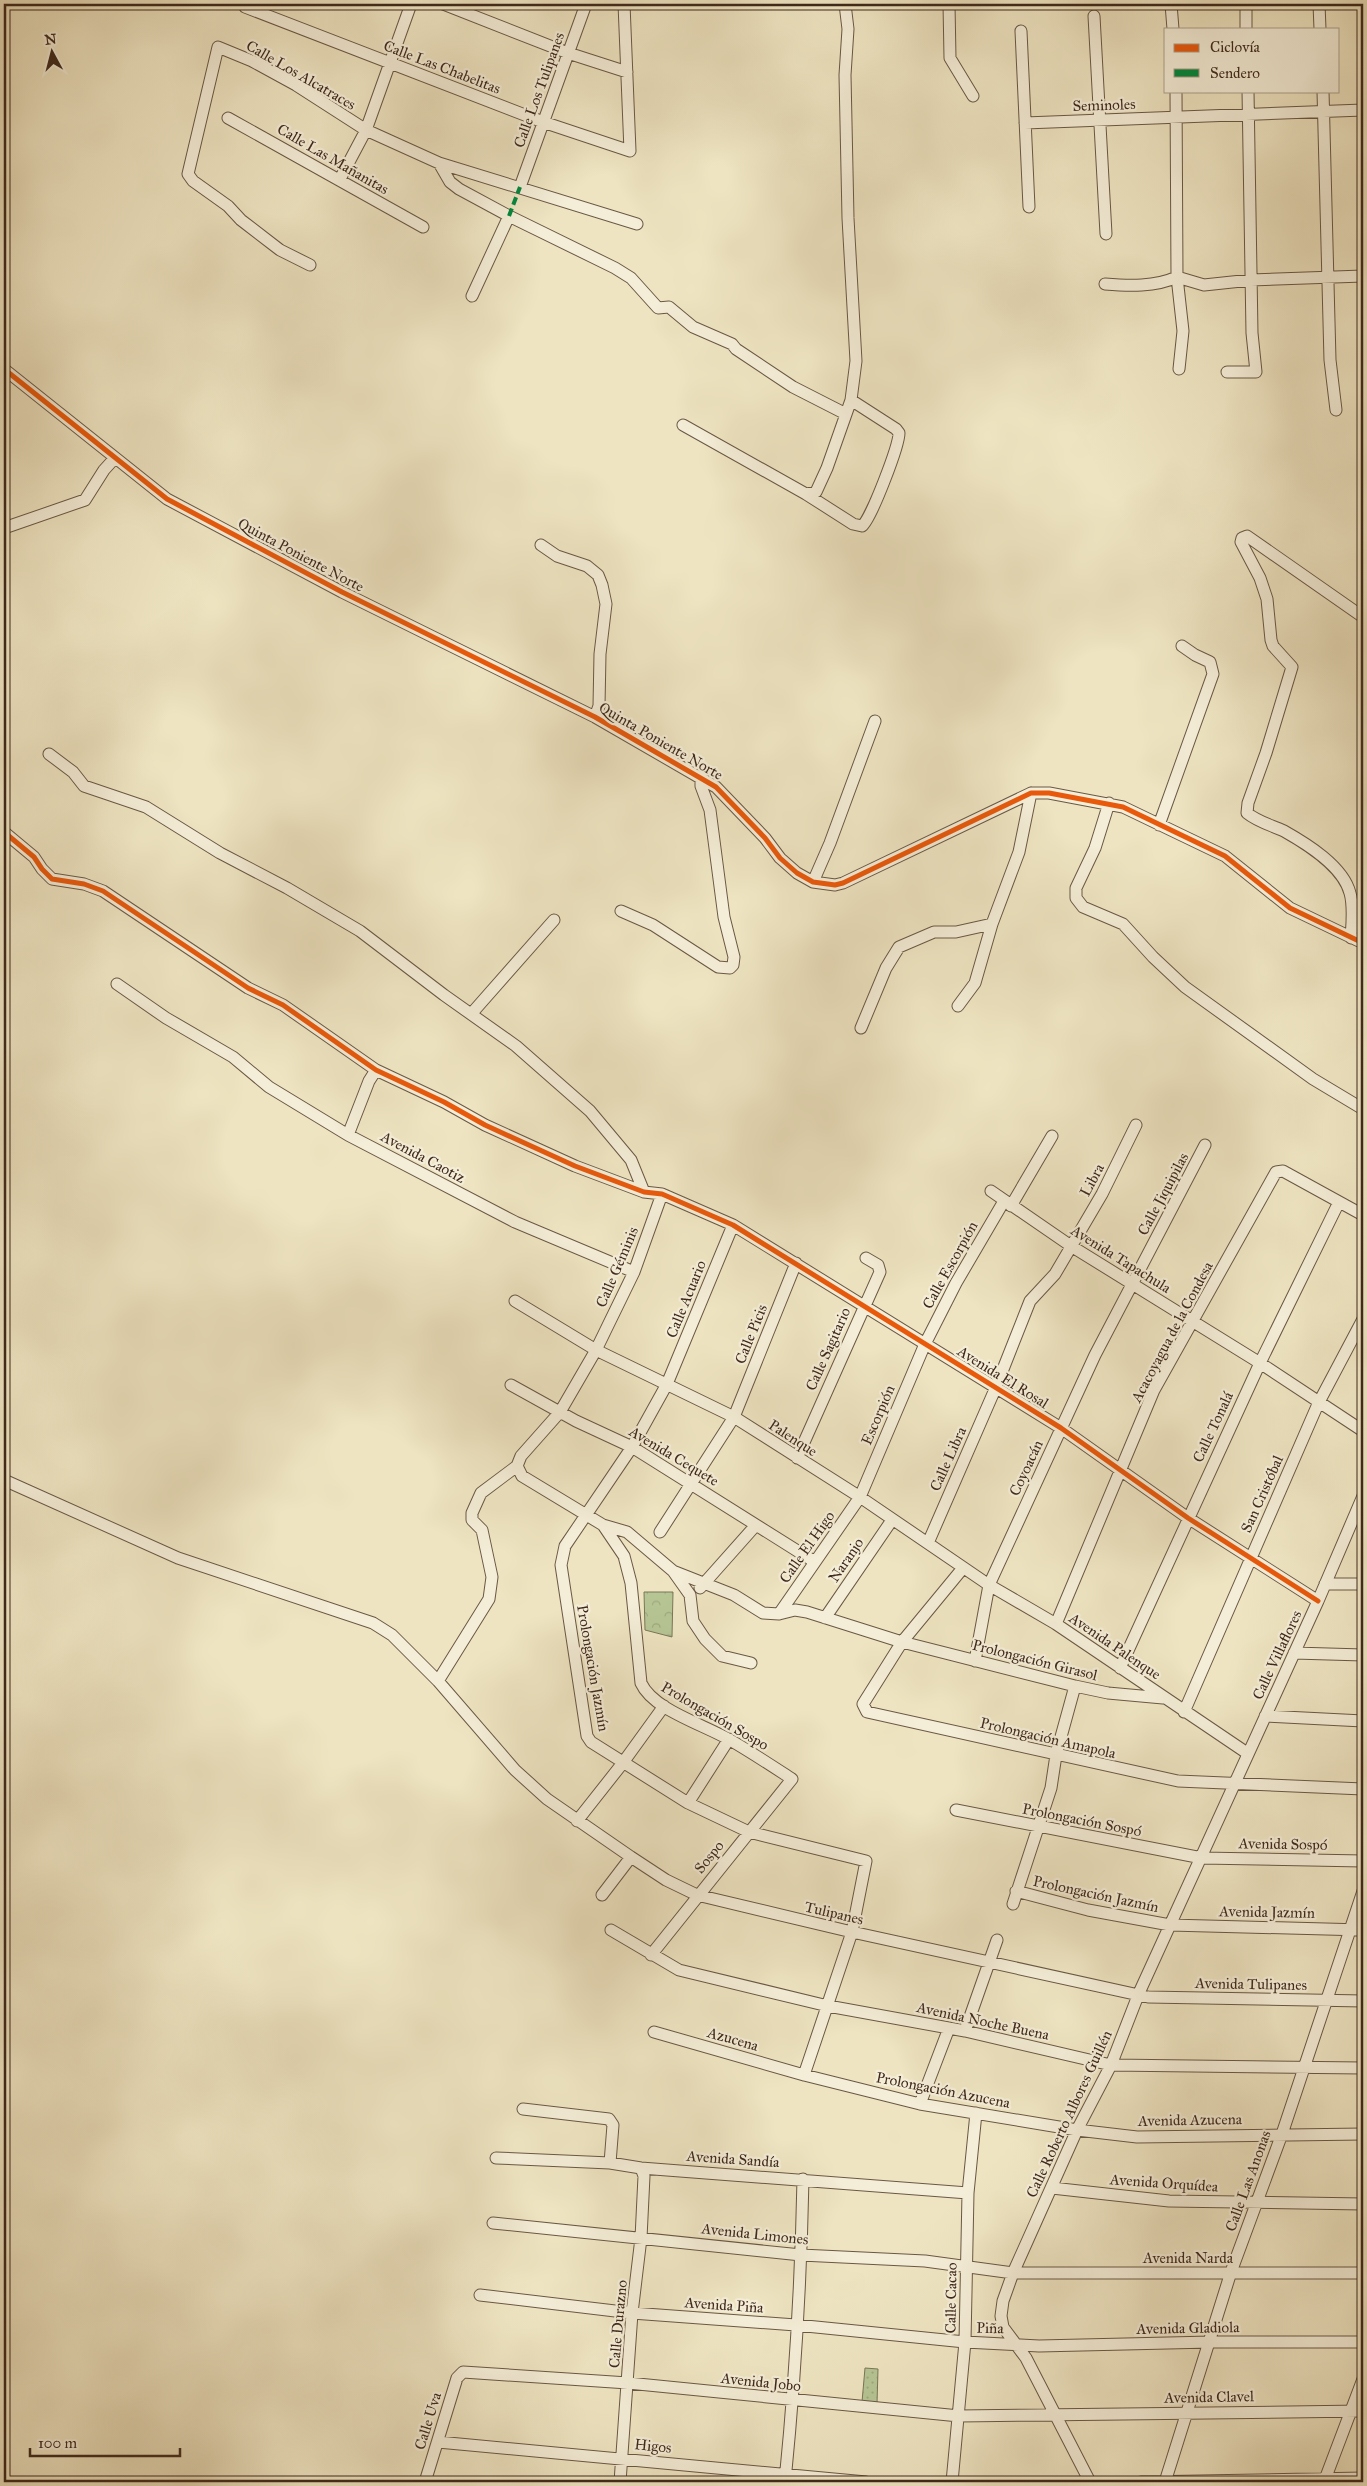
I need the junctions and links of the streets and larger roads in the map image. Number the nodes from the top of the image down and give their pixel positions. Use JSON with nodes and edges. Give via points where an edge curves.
{"nodes":[{"id":1,"x":411,"y":4,"type":"edge"},
{"id":2,"x":442,"y":4,"type":"edge"},
{"id":3,"x":586,"y":4,"type":"edge"},
{"id":4,"x":624,"y":4,"type":"edge"},
{"id":5,"x":845,"y":4,"type":"edge"},
{"id":6,"x":949,"y":4,"type":"edge"},
{"id":7,"x":1171,"y":4,"type":"edge"},
{"id":8,"x":1246,"y":4,"type":"edge"},
{"id":9,"x":1319,"y":4,"type":"edge"},
{"id":10,"x":244,"y":7,"type":"dead end"},
{"id":11,"x":1094,"y":16,"type":"dead end"},
{"id":12,"x":1173,"y":28,"type":"edge"},
{"id":13,"x":1246,"y":28,"type":"edge"},
{"id":14,"x":1320,"y":28,"type":"edge"},
{"id":15,"x":1021,"y":31,"type":"dead end"},
{"id":16,"x":568,"y":53,"type":"junction"},
{"id":17,"x":388,"y":62,"type":"junction"},
{"id":18,"x":627,"y":72,"type":"junction"},
{"id":19,"x":1176,"y":92,"type":"edge"},
{"id":20,"x":1248,"y":92,"type":"edge"},
{"id":21,"x":1323,"y":92,"type":"edge"},
{"id":22,"x":973,"y":96,"type":"dead end"},
{"id":23,"x":1363,"y":110,"type":"edge"},
{"id":24,"x":1324,"y":112,"type":"junction"},
{"id":25,"x":1248,"y":115,"type":"junction"},
{"id":26,"x":228,"y":118,"type":"dead end"},
{"id":27,"x":1178,"y":118,"type":"junction"},
{"id":28,"x":1099,"y":120,"type":"junction"},
{"id":29,"x":543,"y":122,"type":"junction"},
{"id":30,"x":1025,"y":123,"type":"junction"},
{"id":31,"x":366,"y":130,"type":"junction"},
{"id":32,"x":439,"y":163,"type":"junction"},
{"id":33,"x":340,"y":179,"type":"junction"},
{"id":34,"x":520,"y":188,"type":"junction"},
{"id":35,"x":1029,"y":207,"type":"dead end"},
{"id":36,"x":509,"y":216,"type":"junction"},
{"id":37,"x":637,"y":224,"type":"dead end"},
{"id":38,"x":423,"y":227,"type":"dead end"},
{"id":39,"x":1106,"y":234,"type":"dead end"},
{"id":40,"x":310,"y":265,"type":"dead end"},
{"id":41,"x":1363,"y":276,"type":"edge"},
{"id":42,"x":1177,"y":277,"type":"junction"},
{"id":43,"x":1329,"y":278,"type":"junction"},
{"id":44,"x":1251,"y":280,"type":"junction"},
{"id":45,"x":1105,"y":284,"type":"dead end"},
{"id":46,"x":472,"y":296,"type":"dead end"},
{"id":47,"x":1179,"y":368,"type":"dead end"},
{"id":48,"x":4,"y":370,"type":"edge"},
{"id":49,"x":1228,"y":372,"type":"dead end"},
{"id":50,"x":850,"y":400,"type":"junction"},
{"id":51,"x":1336,"y":410,"type":"dead end"},
{"id":52,"x":844,"y":413,"type":"junction"},
{"id":53,"x":683,"y":425,"type":"dead end"},
{"id":54,"x":114,"y":460,"type":"junction"},
{"id":55,"x":806,"y":494,"type":"junction"},
{"id":56,"x":4,"y":528,"type":"edge"},
{"id":57,"x":541,"y":545,"type":"dead end"},
{"id":58,"x":1363,"y":617,"type":"edge"},
{"id":59,"x":1182,"y":646,"type":"dead end"},
{"id":60,"x":595,"y":717,"type":"junction"},
{"id":61,"x":875,"y":721,"type":"dead end"},
{"id":62,"x":49,"y":754,"type":"dead end"},
{"id":63,"x":701,"y":777,"type":"junction"},
{"id":64,"x":1031,"y":793,"type":"junction"},
{"id":65,"x":1109,"y":803,"type":"junction"},
{"id":66,"x":1159,"y":825,"type":"junction"},
{"id":67,"x":4,"y":832,"type":"edge"},
{"id":68,"x":813,"y":882,"type":"junction"},
{"id":69,"x":621,"y":911,"type":"dead end"},
{"id":70,"x":554,"y":920,"type":"dead end"},
{"id":71,"x":992,"y":924,"type":"junction"},
{"id":72,"x":1351,"y":938,"type":"junction"},
{"id":73,"x":1363,"y":943,"type":"edge"},
{"id":74,"x":117,"y":984,"type":"dead end"},
{"id":75,"x":958,"y":1006,"type":"dead end"},
{"id":76,"x":472,"y":1013,"type":"junction"},
{"id":77,"x":861,"y":1028,"type":"dead end"},
{"id":78,"x":376,"y":1070,"type":"junction"},
{"id":79,"x":1363,"y":1109,"type":"edge"},
{"id":80,"x":1136,"y":1125,"type":"dead end"},
{"id":81,"x":348,"y":1135,"type":"junction"},
{"id":82,"x":1052,"y":1136,"type":"dead end"},
{"id":83,"x":1205,"y":1145,"type":"dead end"},
{"id":84,"x":990,"y":1191,"type":"dead end"},
{"id":85,"x":644,"y":1192,"type":"junction"},
{"id":86,"x":662,"y":1194,"type":"junction"},
{"id":87,"x":1339,"y":1202,"type":"junction"},
{"id":88,"x":1007,"y":1204,"type":"junction"},
{"id":89,"x":1363,"y":1215,"type":"edge"},
{"id":90,"x":733,"y":1225,"type":"junction"},
{"id":91,"x":1071,"y":1246,"type":"junction"},
{"id":92,"x":866,"y":1258,"type":"dead end"},
{"id":93,"x":796,"y":1263,"type":"junction"},
{"id":94,"x":634,"y":1272,"type":"junction"},
{"id":95,"x":1133,"y":1284,"type":"junction"},
{"id":96,"x":515,"y":1301,"type":"dead end"},
{"id":97,"x":864,"y":1305,"type":"junction"},
{"id":98,"x":1363,"y":1319,"type":"edge"},
{"id":99,"x":1194,"y":1322,"type":"junction"},
{"id":100,"x":925,"y":1344,"type":"junction"},
{"id":101,"x":596,"y":1350,"type":"junction"},
{"id":102,"x":1260,"y":1363,"type":"junction"},
{"id":103,"x":667,"y":1384,"type":"junction"},
{"id":104,"x":511,"y":1385,"type":"dead end"},
{"id":105,"x":996,"y":1388,"type":"junction"},
{"id":106,"x":1318,"y":1404,"type":"junction"},
{"id":107,"x":560,"y":1412,"type":"junction"},
{"id":108,"x":734,"y":1417,"type":"junction"},
{"id":109,"x":1061,"y":1428,"type":"junction"},
{"id":110,"x":1363,"y":1431,"type":"edge"},
{"id":111,"x":632,"y":1446,"type":"junction"},
{"id":112,"x":797,"y":1458,"type":"junction"},
{"id":113,"x":1120,"y":1470,"type":"junction"},
{"id":114,"x":520,"y":1471,"type":"junction"},
{"id":115,"x":4,"y":1480,"type":"edge"},
{"id":116,"x":691,"y":1483,"type":"junction"},
{"id":117,"x":1363,"y":1496,"type":"edge"},
{"id":118,"x":860,"y":1497,"type":"junction"},
{"id":119,"x":586,"y":1515,"type":"junction"},
{"id":120,"x":1359,"y":1517,"type":"edge"},
{"id":121,"x":1188,"y":1518,"type":"junction"},
{"id":122,"x":892,"y":1520,"type":"junction"},
{"id":123,"x":603,"y":1525,"type":"junction"},
{"id":124,"x":756,"y":1525,"type":"junction"},
{"id":125,"x":660,"y":1532,"type":"dead end"},
{"id":126,"x":928,"y":1542,"type":"junction"},
{"id":127,"x":1250,"y":1557,"type":"junction"},
{"id":128,"x":815,"y":1562,"type":"junction"},
{"id":129,"x":964,"y":1568,"type":"junction"},
{"id":130,"x":673,"y":1571,"type":"junction"},
{"id":131,"x":705,"y":1584,"type":"junction"},
{"id":132,"x":1325,"y":1584,"type":"junction"},
{"id":133,"x":1363,"y":1584,"type":"edge"},
{"id":134,"x":989,"y":1585,"type":"junction"},
{"id":135,"x":690,"y":1595,"type":"junction"},
{"id":136,"x":1318,"y":1602,"type":"junction"},
{"id":137,"x":779,"y":1614,"type":"junction"},
{"id":138,"x":825,"y":1618,"type":"junction"},
{"id":139,"x":1056,"y":1624,"type":"junction"},
{"id":140,"x":902,"y":1642,"type":"junction"},
{"id":141,"x":1294,"y":1653,"type":"junction"},
{"id":142,"x":1363,"y":1654,"type":"edge"},
{"id":143,"x":975,"y":1661,"type":"junction"},
{"id":144,"x":751,"y":1663,"type":"dead end"},
{"id":145,"x":1120,"y":1668,"type":"junction"},
{"id":146,"x":438,"y":1681,"type":"junction"},
{"id":147,"x":1075,"y":1686,"type":"junction"},
{"id":148,"x":1163,"y":1698,"type":"junction"},
{"id":149,"x":664,"y":1706,"type":"junction"},
{"id":150,"x":1184,"y":1712,"type":"junction"},
{"id":151,"x":1265,"y":1716,"type":"junction"},
{"id":152,"x":1363,"y":1721,"type":"edge"},
{"id":153,"x":730,"y":1739,"type":"junction"},
{"id":154,"x":1247,"y":1753,"type":"junction"},
{"id":155,"x":1056,"y":1755,"type":"junction"},
{"id":156,"x":622,"y":1764,"type":"junction"},
{"id":157,"x":792,"y":1779,"type":"joint"},
{"id":158,"x":1234,"y":1784,"type":"junction"},
{"id":159,"x":1363,"y":1789,"type":"edge"},
{"id":160,"x":688,"y":1803,"type":"junction"},
{"id":161,"x":956,"y":1810,"type":"dead end"},
{"id":162,"x":576,"y":1820,"type":"junction"},
{"id":163,"x":1036,"y":1827,"type":"junction"},
{"id":164,"x":749,"y":1832,"type":"junction"},
{"id":165,"x":631,"y":1857,"type":"junction"},
{"id":166,"x":1202,"y":1858,"type":"junction"},
{"id":167,"x":1363,"y":1861,"type":"edge"},
{"id":168,"x":1016,"y":1891,"type":"junction"},
{"id":169,"x":1363,"y":1891,"type":"edge"},
{"id":170,"x":602,"y":1895,"type":"dead end"},
{"id":171,"x":697,"y":1895,"type":"junction"},
{"id":172,"x":1012,"y":1904,"type":"dead end"},
{"id":173,"x":1170,"y":1925,"type":"junction"},
{"id":174,"x":611,"y":1930,"type":"dead end"},
{"id":175,"x":1357,"y":1930,"type":"edge"},
{"id":176,"x":852,"y":1932,"type":"junction"},
{"id":177,"x":997,"y":1940,"type":"dead end"},
{"id":178,"x":650,"y":1954,"type":"junction"},
{"id":179,"x":989,"y":1963,"type":"junction"},
{"id":180,"x":1138,"y":1993,"type":"junction"},
{"id":181,"x":1325,"y":2000,"type":"junction"},
{"id":182,"x":1363,"y":2001,"type":"edge"},
{"id":183,"x":828,"y":2006,"type":"junction"},
{"id":184,"x":949,"y":2028,"type":"junction"},
{"id":185,"x":965,"y":2031,"type":"junction"},
{"id":186,"x":654,"y":2032,"type":"dead end"},
{"id":187,"x":1111,"y":2065,"type":"junction"},
{"id":188,"x":1303,"y":2067,"type":"junction"},
{"id":189,"x":1363,"y":2068,"type":"edge"},
{"id":190,"x":804,"y":2075,"type":"junction"},
{"id":191,"x":920,"y":2104,"type":"junction"},
{"id":192,"x":523,"y":2109,"type":"dead end"},
{"id":193,"x":976,"y":2113,"type":"junction"},
{"id":194,"x":1077,"y":2130,"type":"junction"},
{"id":195,"x":1282,"y":2134,"type":"junction"},
{"id":196,"x":1363,"y":2134,"type":"edge"},
{"id":197,"x":496,"y":2158,"type":"dead end"},
{"id":198,"x":610,"y":2163,"type":"junction"},
{"id":199,"x":641,"y":2168,"type":"junction"},
{"id":200,"x":803,"y":2179,"type":"junction"},
{"id":201,"x":1052,"y":2188,"type":"junction"},
{"id":202,"x":968,"y":2193,"type":"junction"},
{"id":203,"x":1256,"y":2203,"type":"junction"},
{"id":204,"x":1363,"y":2204,"type":"edge"},
{"id":205,"x":493,"y":2224,"type":"dead end"},
{"id":206,"x":642,"y":2238,"type":"junction"},
{"id":207,"x":802,"y":2255,"type":"junction"},
{"id":208,"x":966,"y":2266,"type":"junction"},
{"id":209,"x":1231,"y":2272,"type":"junction"},
{"id":210,"x":1013,"y":2273,"type":"junction"},
{"id":211,"x":1363,"y":2273,"type":"edge"},
{"id":212,"x":480,"y":2295,"type":"dead end"},
{"id":213,"x":632,"y":2313,"type":"junction"},
{"id":214,"x":796,"y":2325,"type":"junction"},
{"id":215,"x":965,"y":2342,"type":"junction"},
{"id":216,"x":1211,"y":2342,"type":"junction"},
{"id":217,"x":1363,"y":2342,"type":"edge"},
{"id":218,"x":1014,"y":2343,"type":"junction"},
{"id":219,"x":464,"y":2372,"type":"joint"},
{"id":220,"x":1363,"y":2379,"type":"edge"},
{"id":221,"x":628,"y":2383,"type":"junction"},
{"id":222,"x":793,"y":2400,"type":"junction"},
{"id":223,"x":1358,"y":2411,"type":"edge"},
{"id":224,"x":1187,"y":2412,"type":"junction"},
{"id":225,"x":959,"y":2416,"type":"junction"},
{"id":226,"x":1056,"y":2416,"type":"junction"},
{"id":227,"x":438,"y":2442,"type":"junction"},
{"id":228,"x":622,"y":2458,"type":"junction"},
{"id":229,"x":786,"y":2478,"type":"edge"},
{"id":230,"x":1363,"y":2478,"type":"edge"},
{"id":231,"x":1325,"y":2480,"type":"edge"},
{"id":232,"x":425,"y":2482,"type":"edge"},
{"id":233,"x":620,"y":2482,"type":"edge"},
{"id":234,"x":866,"y":2482,"type":"edge"},
{"id":235,"x":952,"y":2482,"type":"edge"},
{"id":236,"x":1090,"y":2482,"type":"edge"},
{"id":237,"x":1140,"y":2482,"type":"edge"},
{"id":238,"x":1165,"y":2482,"type":"edge"}],
"edges":[{"from":1,"to":17,"type":"street"},
{"from":2,"to":16,"type":"street"},
{"from":3,"to":16,"type":"street","name":"Calle Los Tulipanes"},
{"from":4,"to":18,"type":"street"},
{"from":5,"to":50,"type":"street","via":[[848,29],[845,75],[848,218],[856,354]]},
{"from":6,"to":22,"type":"street","via":[[950,58]]},
{"from":7,"to":12,"type":"street"},
{"from":8,"to":13,"type":"street"},
{"from":9,"to":14,"type":"street"},
{"from":10,"to":17,"type":"street","name":"Calle Las Chabelitas"},
{"from":11,"to":28,"type":"street"},
{"from":15,"to":30,"type":"street"},
{"from":16,"to":18,"type":"street"},
{"from":16,"to":29,"type":"street","name":"Calle Los Tulipanes"},
{"from":17,"to":29,"type":"street","name":"Calle Las Chabelitas"},
{"from":17,"to":31,"type":"street"},
{"from":18,"to":29,"type":"street","name":"Calle Las Chabelitas","via":[[630,151]]},
{"from":19,"to":27,"type":"street"},
{"from":20,"to":25,"type":"street"},
{"from":21,"to":24,"type":"street"},
{"from":23,"to":24,"type":"street","name":"Seminoles"},
{"from":24,"to":25,"type":"street","name":"Seminoles"},
{"from":24,"to":43,"type":"street"},
{"from":25,"to":27,"type":"street","name":"Seminoles"},
{"from":25,"to":44,"type":"street"},
{"from":26,"to":33,"type":"street","name":"Calle Las Mañanitas"},
{"from":27,"to":28,"type":"street","name":"Seminoles"},
{"from":27,"to":42,"type":"street"},
{"from":28,"to":30,"type":"street","name":"Seminoles"},
{"from":28,"to":39,"type":"street"},
{"from":29,"to":34,"type":"street","name":"Calle Los Tulipanes"},
{"from":30,"to":35,"type":"street"},
{"from":31,"to":32,"type":"street","name":"Calle Los Alcatraces"},
{"from":31,"to":33,"type":"street"},
{"from":31,"to":40,"type":"street","name":"Calle Los Alcatraces","via":[[296,85],[218,47],[188,174],[280,250]]},
{"from":32,"to":34,"type":"street","name":"Calle Los Alcatraces"},
{"from":32,"to":36,"type":"street","via":[[450,182],[459,189]]},
{"from":33,"to":38,"type":"street","name":"Calle Las Mañanitas"},
{"from":34,"to":37,"type":"street","name":"Calle Los Alcatraces"},
{"from":36,"to":46,"type":"street"},
{"from":36,"to":52,"type":"street","via":[[615,268],[631,278],[658,308],[669,308],[693,327],[732,344],[793,387]]},
{"from":41,"to":43,"type":"street"},
{"from":42,"to":44,"type":"street","via":[[1204,285]]},
{"from":42,"to":45,"type":"street","via":[[1165,283]]},
{"from":42,"to":47,"type":"street","via":[[1183,330]]},
{"from":43,"to":44,"type":"street"},
{"from":43,"to":51,"type":"street","via":[[1330,360]]},
{"from":44,"to":49,"type":"street","via":[[1256,372]]},
{"from":48,"to":54,"type":"street","name":"Quinta Poniente Norte"},
{"from":50,"to":52,"type":"street"},
{"from":50,"to":55,"type":"street","via":[[899,433],[875,506],[862,526],[853,524]]},
{"from":52,"to":55,"type":"street","via":[[816,492]]},
{"from":53,"to":55,"type":"street"},
{"from":54,"to":56,"type":"street","via":[[85,500]]},
{"from":54,"to":60,"type":"street","name":"Quinta Poniente Norte","via":[[167,500],[342,592]]},
{"from":57,"to":60,"type":"street","via":[[557,556],[586,566],[598,574],[602,585],[606,604],[600,654],[599,706]]},
{"from":58,"to":72,"type":"street","via":[[1247,536],[1242,538],[1267,599],[1270,640],[1292,667],[1246,813],[1284,831],[1336,869],[1350,891]]},
{"from":59,"to":66,"type":"street","via":[[1210,662],[1213,674]]},
{"from":60,"to":63,"type":"street","name":"Quinta Poniente Norte"},
{"from":61,"to":68,"type":"street"},
{"from":62,"to":76,"type":"street","via":[[73,772],[84,786],[146,806],[220,853],[360,931]]},
{"from":63,"to":68,"type":"street","name":"Quinta Poniente Norte","via":[[739,809],[780,858]]},
{"from":63,"to":69,"type":"street","via":[[710,810],[719,885],[734,965],[718,967],[653,925]]},
{"from":64,"to":65,"type":"street","name":"Quinta Poniente Norte"},
{"from":64,"to":68,"type":"street","name":"Quinta Poniente Norte","via":[[843,883]]},
{"from":64,"to":71,"type":"street","via":[[1019,852]]},
{"from":65,"to":66,"type":"street","name":"Quinta Poniente Norte"},
{"from":65,"to":79,"type":"street","via":[[1095,848],[1076,888],[1076,898],[1083,907],[1123,924],[1185,987],[1313,1079]]},
{"from":66,"to":72,"type":"street","name":"Quinta Poniente Norte","via":[[1225,856],[1290,908]]},
{"from":67,"to":78,"type":"street","name":"Avenida El Rosal","via":[[34,857],[52,879],[103,890],[233,978],[283,1005]]},
{"from":70,"to":76,"type":"street"},
{"from":71,"to":75,"type":"street","via":[[976,983]]},
{"from":71,"to":77,"type":"street","via":[[962,932],[934,932],[899,947],[886,968]]},
{"from":72,"to":73,"type":"street","name":"Quinta Poniente Norte"},
{"from":74,"to":81,"type":"street","name":"Avenida Caotiz","via":[[233,1057],[269,1087]]},
{"from":76,"to":85,"type":"street","via":[[516,1046],[590,1111],[631,1160]]},
{"from":78,"to":81,"type":"street"},
{"from":78,"to":85,"type":"street","name":"Avenida El Rosal","via":[[494,1130]]},
{"from":80,"to":91,"type":"street","name":"Libra","via":[[1102,1194]]},
{"from":81,"to":94,"type":"street","name":"Avenida Caotiz","via":[[515,1222]]},
{"from":82,"to":88,"type":"street","name":"Calle Escorpión"},
{"from":83,"to":95,"type":"street","name":"Calle Jiquipilas"},
{"from":84,"to":88,"type":"street","name":"Avenida Tapachula"},
{"from":85,"to":86,"type":"street","name":"Avenida El Rosal"},
{"from":86,"to":90,"type":"street","name":"Avenida El Rosal"},
{"from":86,"to":94,"type":"street","name":"Calle Géminis"},
{"from":87,"to":89,"type":"street"},
{"from":87,"to":99,"type":"street","name":"Acacoyagua de la Condesa","via":[[1283,1171],[1276,1172]]},
{"from":87,"to":102,"type":"street","name":"Calle Tonalá"},
{"from":88,"to":91,"type":"street","name":"Avenida Tapachula"},
{"from":88,"to":100,"type":"street","name":"Calle Escorpión","via":[[956,1283]]},
{"from":90,"to":93,"type":"street","name":"Avenida El Rosal"},
{"from":90,"to":103,"type":"street","name":"Calle Acuario"},
{"from":91,"to":95,"type":"street","name":"Avenida Tapachula"},
{"from":91,"to":105,"type":"street","name":"Libra","via":[[1055,1274],[1030,1301]]},
{"from":92,"to":97,"type":"street","name":"Calle Sagitario","via":[[880,1268]]},
{"from":93,"to":97,"type":"street","name":"Avenida El Rosal"},
{"from":93,"to":108,"type":"street","name":"Calle Picis"},
{"from":94,"to":101,"type":"street","name":"Calle Géminis"},
{"from":95,"to":99,"type":"street","name":"Avenida Tapachula"},
{"from":95,"to":109,"type":"street","name":"Coyoacán"},
{"from":96,"to":101,"type":"street","name":"Palenque"},
{"from":97,"to":100,"type":"street","name":"Avenida El Rosal"},
{"from":97,"to":112,"type":"street","name":"Calle Sagitario"},
{"from":98,"to":106,"type":"street","name":"San Cristóbal"},
{"from":99,"to":102,"type":"street","name":"Avenida Tapachula"},
{"from":99,"to":113,"type":"street","name":"Acacoyagua de la Condesa","via":[[1154,1390]]},
{"from":100,"to":105,"type":"street","name":"Avenida El Rosal"},
{"from":100,"to":118,"type":"street","name":"Escorpión"},
{"from":101,"to":103,"type":"street","name":"Palenque"},
{"from":101,"to":107,"type":"street","name":"Calle Géminis"},
{"from":102,"to":106,"type":"street","name":"Avenida Tapachula"},
{"from":102,"to":121,"type":"street","name":"Calle Tonalá"},
{"from":103,"to":108,"type":"street","name":"Palenque"},
{"from":103,"to":111,"type":"street","name":"Calle Acuario"},
{"from":104,"to":107,"type":"street","name":"Avenida Cequete"},
{"from":105,"to":109,"type":"street","name":"Avenida El Rosal"},
{"from":105,"to":126,"type":"street","name":"Calle Libra"},
{"from":106,"to":110,"type":"street","name":"Avenida Tapachula"},
{"from":106,"to":127,"type":"street","name":"San Cristóbal"},
{"from":107,"to":111,"type":"street","name":"Avenida Cequete"},
{"from":107,"to":114,"type":"street","name":"Calle Géminis","via":[[521,1456]]},
{"from":108,"to":112,"type":"street","name":"Palenque"},
{"from":108,"to":116,"type":"street","name":"Calle Picis"},
{"from":109,"to":113,"type":"street","name":"Avenida El Rosal"},
{"from":109,"to":134,"type":"street","name":"Coyoacán"},
{"from":111,"to":116,"type":"street","name":"Avenida Cequete"},
{"from":111,"to":119,"type":"street","name":"Prolongación Jazmín"},
{"from":112,"to":118,"type":"street","name":"Palenque"},
{"from":113,"to":121,"type":"street","name":"Avenida El Rosal"},
{"from":113,"to":139,"type":"street","name":"Acacoyagua de la Condesa"},
{"from":114,"to":119,"type":"street"},
{"from":114,"to":146,"type":"street","via":[[481,1493],[472,1513],[472,1520],[482,1530],[492,1577],[489,1599]]},
{"from":115,"to":146,"type":"street","name":"Tulipanes","via":[[178,1558],[373,1623],[392,1635]]},
{"from":116,"to":124,"type":"street","name":"Avenida Cequete"},
{"from":116,"to":125,"type":"street","name":"Calle Picis"},
{"from":117,"to":120,"type":"street","name":"Calle Villaflores"},
{"from":118,"to":122,"type":"street","name":"Palenque"},
{"from":118,"to":128,"type":"street","name":"Calle El Higo"},
{"from":119,"to":123,"type":"street"},
{"from":119,"to":156,"type":"street","name":"Prolongación Jazmín","via":[[565,1546],[561,1565],[587,1736]]},
{"from":120,"to":132,"type":"street","name":"Calle Villaflores"},
{"from":121,"to":127,"type":"street","name":"Avenida El Rosal"},
{"from":121,"to":145,"type":"street","name":"Calle Tonalá"},
{"from":122,"to":126,"type":"street","name":"Palenque"},
{"from":122,"to":138,"type":"street","name":"Naranjo"},
{"from":123,"to":130,"type":"street","via":[[627,1532]]},
{"from":123,"to":149,"type":"street","name":"Prolongación Sospo","via":[[624,1556],[631,1583],[641,1683],[645,1693]]},
{"from":124,"to":128,"type":"street","name":"Avenida Cequete"},
{"from":124,"to":131,"type":"street"},
{"from":126,"to":129,"type":"street","name":"Palenque"},
{"from":127,"to":136,"type":"street","name":"Avenida El Rosal"},
{"from":127,"to":150,"type":"street","name":"San Cristóbal"},
{"from":128,"to":137,"type":"street","name":"Calle El Higo"},
{"from":129,"to":134,"type":"street","name":"Avenida Palenque"},
{"from":129,"to":140,"type":"street"},
{"from":130,"to":131,"type":"street","name":"Prolongación Girasol"},
{"from":130,"to":135,"type":"street"},
{"from":131,"to":135,"type":"street"},
{"from":131,"to":137,"type":"street","name":"Prolongación Girasol","via":[[734,1595],[763,1613]]},
{"from":132,"to":133,"type":"street"},
{"from":132,"to":136,"type":"street","name":"Calle Villaflores"},
{"from":134,"to":139,"type":"street","name":"Avenida Palenque"},
{"from":134,"to":143,"type":"street","name":"Coyoacán"},
{"from":135,"to":144,"type":"street","via":[[693,1621],[705,1639],[722,1656]]},
{"from":136,"to":141,"type":"street","name":"Calle Villaflores"},
{"from":137,"to":138,"type":"street","name":"Prolongación Girasol","via":[[795,1610]]},
{"from":138,"to":140,"type":"street","name":"Prolongación Girasol"},
{"from":139,"to":145,"type":"street","name":"Avenida Palenque"},
{"from":140,"to":143,"type":"street","name":"Prolongación Girasol"},
{"from":140,"to":155,"type":"street","name":"Prolongación Amapola","via":[[863,1704],[867,1712]]},
{"from":141,"to":142,"type":"street"},
{"from":141,"to":151,"type":"street","name":"Calle Villaflores"},
{"from":143,"to":147,"type":"street","name":"Prolongación Girasol"},
{"from":145,"to":148,"type":"street","name":"Avenida Palenque"},
{"from":146,"to":162,"type":"street","name":"Tulipanes","via":[[515,1770]]},
{"from":147,"to":148,"type":"street","name":"Prolongación Girasol"},
{"from":147,"to":155,"type":"street"},
{"from":148,"to":150,"type":"street","name":"Avenida Palenque"},
{"from":149,"to":153,"type":"street","name":"Prolongación Sospo"},
{"from":149,"to":156,"type":"street"},
{"from":150,"to":154,"type":"street","name":"Avenida Palenque"},
{"from":151,"to":152,"type":"street"},
{"from":151,"to":154,"type":"street","name":"Calle Villaflores"},
{"from":153,"to":157,"type":"street","name":"Prolongación Sospo"},
{"from":153,"to":160,"type":"street"},
{"from":154,"to":158,"type":"street","name":"Calle Roberto Albores Guillén"},
{"from":155,"to":158,"type":"street","name":"Prolongación Amapola","via":[[1178,1781]]},
{"from":155,"to":163,"type":"street","via":[[1051,1788]]},
{"from":156,"to":160,"type":"street","name":"Prolongación Jazmín"},
{"from":156,"to":162,"type":"street"},
{"from":157,"to":164,"type":"street","name":"Sospo"},
{"from":158,"to":159,"type":"street","name":"Prolongación Amapola"},
{"from":158,"to":166,"type":"street","name":"Calle Roberto Albores Guillén"},
{"from":160,"to":164,"type":"street","name":"Prolongación Jazmín"},
{"from":161,"to":163,"type":"street","name":"Prolongación Sospó"},
{"from":162,"to":165,"type":"street","name":"Tulipanes"},
{"from":163,"to":166,"type":"street","name":"Prolongación Sospó"},
{"from":163,"to":168,"type":"street"},
{"from":164,"to":171,"type":"street","name":"Sospo"},
{"from":164,"to":176,"type":"street","name":"Prolongación Jazmín","via":[[866,1861]]},
{"from":165,"to":170,"type":"street"},
{"from":165,"to":171,"type":"street","name":"Tulipanes"},
{"from":166,"to":167,"type":"street","name":"Avenida Sospó"},
{"from":166,"to":173,"type":"street","name":"Calle Roberto Albores Guillén"},
{"from":168,"to":172,"type":"street"},
{"from":168,"to":173,"type":"street","name":"Prolongación Jazmín","via":[[1088,1910]]},
{"from":169,"to":175,"type":"street","name":"Calle Las Anonas"},
{"from":171,"to":176,"type":"street","name":"Tulipanes"},
{"from":171,"to":178,"type":"street","name":"Sospo"},
{"from":173,"to":175,"type":"street","name":"Avenida Jazmín"},
{"from":173,"to":180,"type":"street","name":"Calle Roberto Albores Guillén"},
{"from":174,"to":178,"type":"street","name":"Avenida Noche Buena"},
{"from":175,"to":181,"type":"street","name":"Calle Las Anonas"},
{"from":176,"to":179,"type":"street","name":"Tulipanes"},
{"from":176,"to":183,"type":"street"},
{"from":177,"to":179,"type":"street"},
{"from":178,"to":183,"type":"street","name":"Avenida Noche Buena","via":[[678,1970]]},
{"from":179,"to":180,"type":"street","name":"Tulipanes"},
{"from":179,"to":185,"type":"street"},
{"from":180,"to":181,"type":"street","name":"Avenida Tulipanes","via":[[1148,1997]]},
{"from":180,"to":187,"type":"street","name":"Calle Roberto Albores Guillén"},
{"from":181,"to":182,"type":"street","name":"Avenida Tulipanes"},
{"from":181,"to":188,"type":"street","name":"Calle Las Anonas"},
{"from":183,"to":184,"type":"street","name":"Avenida Noche Buena"},
{"from":183,"to":190,"type":"street"},
{"from":184,"to":185,"type":"street","name":"Avenida Noche Buena"},
{"from":184,"to":191,"type":"street"},
{"from":185,"to":187,"type":"street","name":"Avenida Noche Buena"},
{"from":186,"to":190,"type":"street","name":"Azucena"},
{"from":187,"to":188,"type":"street","name":"Avenida Noche Buena"},
{"from":187,"to":194,"type":"street","name":"Calle Roberto Albores Guillén"},
{"from":188,"to":189,"type":"street","name":"Avenida Noche Buena"},
{"from":188,"to":195,"type":"street","name":"Calle Las Anonas"},
{"from":190,"to":191,"type":"street","name":"Prolongación Azucena"},
{"from":191,"to":193,"type":"street","name":"Prolongación Azucena"},
{"from":192,"to":198,"type":"street","via":[[610,2119],[613,2125]]},
{"from":193,"to":194,"type":"street","name":"Prolongación Azucena"},
{"from":193,"to":202,"type":"street","name":"Calle Cacao"},
{"from":194,"to":195,"type":"street","name":"Avenida Azucena","via":[[1137,2137]]},
{"from":194,"to":201,"type":"street","name":"Calle Roberto Albores Guillén"},
{"from":195,"to":196,"type":"street","name":"Avenida Azucena"},
{"from":195,"to":203,"type":"street","name":"Calle Las Anonas"},
{"from":197,"to":198,"type":"street","name":"Avenida Sandía"},
{"from":198,"to":199,"type":"street","name":"Avenida Sandía"},
{"from":199,"to":200,"type":"street","name":"Avenida Sandía"},
{"from":199,"to":206,"type":"street","name":"Calle Durazno","via":[[644,2176]]},
{"from":200,"to":202,"type":"street","name":"Avenida Sandía"},
{"from":200,"to":207,"type":"street"},
{"from":201,"to":203,"type":"street","name":"Avenida Orquídea","via":[[1169,2201]]},
{"from":201,"to":210,"type":"street","name":"Calle Roberto Albores Guillén"},
{"from":202,"to":208,"type":"street","name":"Calle Cacao"},
{"from":203,"to":204,"type":"street","name":"Avenida Orquídea"},
{"from":203,"to":209,"type":"street","name":"Calle Las Anonas"},
{"from":205,"to":206,"type":"street","name":"Avenida Limones"},
{"from":206,"to":207,"type":"street","name":"Avenida Limones"},
{"from":206,"to":213,"type":"street","name":"Calle Durazno"},
{"from":207,"to":208,"type":"street","name":"Avenida Limones"},
{"from":207,"to":214,"type":"street"},
{"from":208,"to":210,"type":"street","name":"Avenida Limones"},
{"from":208,"to":215,"type":"street","name":"Calle Cacao"},
{"from":209,"to":210,"type":"street","name":"Avenida Narda"},
{"from":209,"to":211,"type":"street","name":"Avenida Narda"},
{"from":209,"to":216,"type":"street","name":"Calle Las Anonas"},
{"from":210,"to":218,"type":"street","name":"Calle Roberto Albores Guillén","via":[[1001,2316],[1003,2327]]},
{"from":212,"to":213,"type":"street","name":"Avenida Piña"},
{"from":213,"to":214,"type":"street","name":"Avenida Piña"},
{"from":213,"to":221,"type":"street","name":"Calle Durazno"},
{"from":214,"to":215,"type":"street","name":"Avenida Piña"},
{"from":214,"to":222,"type":"street"},
{"from":215,"to":218,"type":"street","name":"Piña"},
{"from":215,"to":225,"type":"street","name":"Calle Cacao"},
{"from":216,"to":217,"type":"street","name":"Avenida Gladiola"},
{"from":216,"to":218,"type":"street","name":"Avenida Gladiola","via":[[1038,2346]]},
{"from":216,"to":224,"type":"street","name":"Calle Las Anonas"},
{"from":218,"to":226,"type":"street","name":"Calle Roberto Albores Guillén","via":[[1026,2358]]},
{"from":219,"to":221,"type":"street","name":"Avenida Jobo"},
{"from":219,"to":227,"type":"street","name":"Calle Uva","via":[[457,2378]]},
{"from":220,"to":223,"type":"street"},
{"from":221,"to":222,"type":"street","name":"Avenida Jobo"},
{"from":221,"to":228,"type":"street","name":"Calle Durazno"},
{"from":222,"to":225,"type":"street","name":"Avenida Jobo"},
{"from":222,"to":229,"type":"street"},
{"from":223,"to":224,"type":"street","name":"Avenida Clavel"},
{"from":223,"to":231,"type":"street"},
{"from":224,"to":226,"type":"street","name":"Avenida Clavel"},
{"from":224,"to":238,"type":"street","name":"Calle Las Anonas"},
{"from":225,"to":226,"type":"street","name":"Avenida Jobo"},
{"from":225,"to":235,"type":"street","name":"Calle Cacao"},
{"from":226,"to":236,"type":"street","name":"Calle Roberto Albores Guillén"},
{"from":227,"to":228,"type":"street","name":"Higos"},
{"from":227,"to":232,"type":"street","name":"Calle Uva"},
{"from":228,"to":229,"type":"street","name":"Higos"},
{"from":228,"to":233,"type":"street","name":"Calle Durazno"},
{"from":229,"to":234,"type":"street","name":"Higos"},
{"from":230,"to":231,"type":"street"},
{"from":231,"to":238,"type":"street"},
{"from":237,"to":238,"type":"street"}]}
